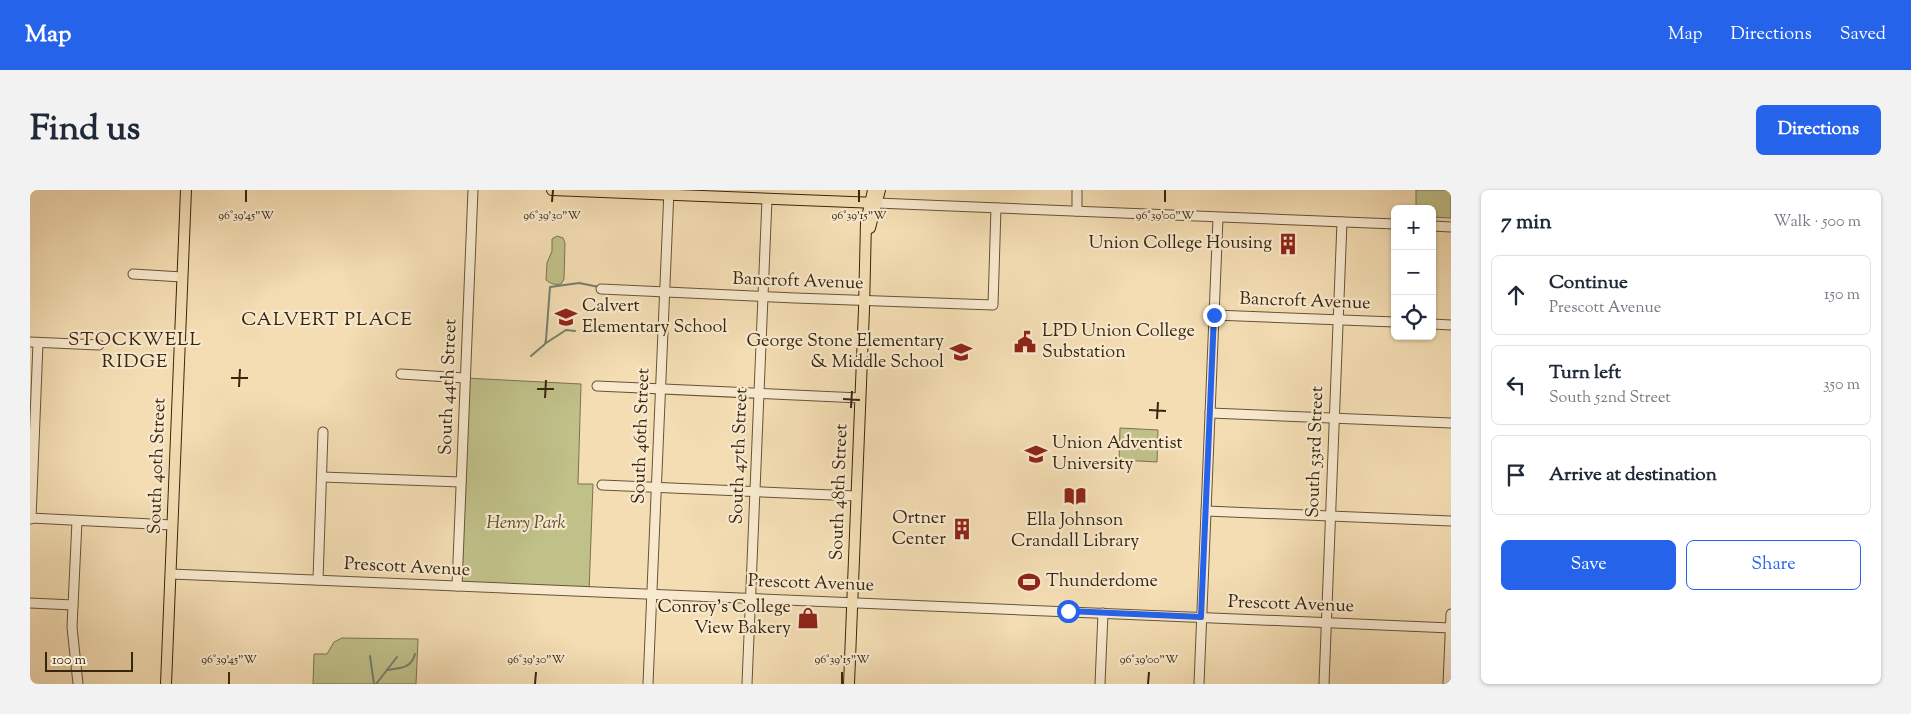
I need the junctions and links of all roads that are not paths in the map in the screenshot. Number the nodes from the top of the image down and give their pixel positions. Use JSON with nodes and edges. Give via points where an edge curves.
{"nodes":[{"id":1,"x":186,"y":190,"type":"edge"},
{"id":2,"x":473,"y":190,"type":"edge"},
{"id":3,"x":552,"y":190,"type":"edge"},
{"id":4,"x":873,"y":190,"type":"edge"},
{"id":5,"x":880,"y":190,"type":"edge"},
{"id":6,"x":1077,"y":190,"type":"edge"},
{"id":7,"x":669,"y":193,"type":"edge"},
{"id":8,"x":767,"y":199,"type":"junction"},
{"id":9,"x":873,"y":203,"type":"junction"},
{"id":10,"x":996,"y":208,"type":"junction"},
{"id":11,"x":1076,"y":211,"type":"junction"},
{"id":12,"x":1218,"y":218,"type":"junction"},
{"id":13,"x":1342,"y":222,"type":"junction"},
{"id":14,"x":1391,"y":224,"type":"edge"},
{"id":15,"x":1436,"y":226,"type":"edge"},
{"id":16,"x":1451,"y":227,"type":"edge"},
{"id":17,"x":134,"y":274,"type":"dead end"},
{"id":18,"x":182,"y":277,"type":"junction"},
{"id":19,"x":602,"y":289,"type":"dead end"},
{"id":20,"x":665,"y":292,"type":"junction"},
{"id":21,"x":763,"y":297,"type":"junction"},
{"id":22,"x":865,"y":301,"type":"junction"},
{"id":23,"x":1214,"y":315,"type":"junction"},
{"id":24,"x":1338,"y":320,"type":"junction"},
{"id":25,"x":1391,"y":322,"type":"edge"},
{"id":26,"x":1436,"y":324,"type":"edge"},
{"id":27,"x":1451,"y":325,"type":"edge"},
{"id":28,"x":34,"y":342,"type":"edge"},
{"id":29,"x":99,"y":345,"type":"dead end"},
{"id":30,"x":402,"y":374,"type":"dead end"},
{"id":31,"x":466,"y":378,"type":"junction"},
{"id":32,"x":597,"y":386,"type":"dead end"},
{"id":33,"x":661,"y":389,"type":"junction"},
{"id":34,"x":759,"y":394,"type":"junction"},
{"id":35,"x":860,"y":398,"type":"junction"},
{"id":36,"x":1210,"y":413,"type":"junction"},
{"id":37,"x":1334,"y":418,"type":"junction"},
{"id":38,"x":1451,"y":423,"type":"edge"},
{"id":39,"x":324,"y":432,"type":"dead end"},
{"id":40,"x":322,"y":477,"type":"junction"},
{"id":41,"x":462,"y":482,"type":"junction"},
{"id":42,"x":602,"y":485,"type":"dead end"},
{"id":43,"x":657,"y":488,"type":"junction"},
{"id":44,"x":755,"y":492,"type":"junction"},
{"id":45,"x":856,"y":496,"type":"junction"},
{"id":46,"x":1206,"y":511,"type":"junction"},
{"id":47,"x":1330,"y":516,"type":"junction"},
{"id":48,"x":30,"y":518,"type":"edge"},
{"id":49,"x":77,"y":521,"type":"junction"},
{"id":50,"x":1451,"y":521,"type":"edge"},
{"id":51,"x":172,"y":525,"type":"junction"},
{"id":52,"x":170,"y":574,"type":"junction"},
{"id":53,"x":318,"y":580,"type":"junction"},
{"id":54,"x":457,"y":586,"type":"junction"},
{"id":55,"x":652,"y":594,"type":"junction"},
{"id":56,"x":750,"y":598,"type":"junction"},
{"id":57,"x":852,"y":602,"type":"junction"},
{"id":58,"x":30,"y":603,"type":"edge"},
{"id":59,"x":73,"y":605,"type":"junction"},
{"id":60,"x":1103,"y":613,"type":"junction"},
{"id":61,"x":1451,"y":614,"type":"edge"},
{"id":62,"x":1201,"y":617,"type":"junction"},
{"id":63,"x":1326,"y":622,"type":"junction"},
{"id":64,"x":1451,"y":628,"type":"edge"},
{"id":65,"x":78,"y":684,"type":"edge"},
{"id":66,"x":166,"y":684,"type":"edge"},
{"id":67,"x":648,"y":684,"type":"edge"},
{"id":68,"x":747,"y":684,"type":"edge"},
{"id":69,"x":849,"y":684,"type":"edge"},
{"id":70,"x":1100,"y":684,"type":"edge"},
{"id":71,"x":1199,"y":684,"type":"edge"},
{"id":72,"x":1324,"y":684,"type":"edge"},
{"id":73,"x":1448,"y":684,"type":"edge"}],
"edges":[{"from":1,"to":18,"type":"main road","name":"South 40th Street"},
{"from":2,"to":31,"type":"street","name":"South 44th Street"},
{"from":3,"to":7,"type":"main road"},
{"from":4,"to":9,"type":"main road","name":"South 48th Street"},
{"from":5,"to":9,"type":"main road","name":"South 48th Street"},
{"from":6,"to":11,"type":"street"},
{"from":7,"to":8,"type":"main road"},
{"from":7,"to":20,"type":"street","name":"South 46th Street"},
{"from":8,"to":9,"type":"main road"},
{"from":8,"to":21,"type":"street","name":"South 47th Street"},
{"from":9,"to":10,"type":"street"},
{"from":9,"to":22,"type":"main road","name":"South 48th Street","via":[[867,241]]},
{"from":10,"to":11,"type":"street"},
{"from":10,"to":22,"type":"street","name":"Bancroft Avenue","via":[[993,305]]},
{"from":11,"to":12,"type":"street"},
{"from":12,"to":13,"type":"street"},
{"from":12,"to":23,"type":"street"},
{"from":13,"to":14,"type":"street"},
{"from":13,"to":24,"type":"street","name":"South 53rd Street"},
{"from":15,"to":16,"type":"street"},
{"from":17,"to":18,"type":"street"},
{"from":18,"to":51,"type":"main road","name":"South 40th Street"},
{"from":19,"to":20,"type":"street","name":"Bancroft Avenue"},
{"from":20,"to":21,"type":"street","name":"Bancroft Avenue"},
{"from":20,"to":33,"type":"street","name":"South 46th Street"},
{"from":21,"to":22,"type":"street","name":"Bancroft Avenue"},
{"from":21,"to":34,"type":"street","name":"South 47th Street"},
{"from":22,"to":35,"type":"main road","name":"South 48th Street"},
{"from":23,"to":24,"type":"street","name":"Bancroft Avenue"},
{"from":23,"to":36,"type":"street"},
{"from":24,"to":25,"type":"street","name":"Bancroft Avenue"},
{"from":24,"to":37,"type":"street","name":"South 53rd Street"},
{"from":26,"to":27,"type":"street"},
{"from":28,"to":29,"type":"street"},
{"from":28,"to":48,"type":"street"},
{"from":30,"to":31,"type":"street"},
{"from":31,"to":41,"type":"street","name":"South 44th Street"},
{"from":32,"to":33,"type":"street"},
{"from":33,"to":34,"type":"street"},
{"from":33,"to":43,"type":"street","name":"South 46th Street"},
{"from":34,"to":35,"type":"street"},
{"from":34,"to":44,"type":"street","name":"South 47th Street"},
{"from":35,"to":45,"type":"main road","name":"South 48th Street"},
{"from":36,"to":37,"type":"street"},
{"from":36,"to":46,"type":"street"},
{"from":37,"to":38,"type":"street"},
{"from":37,"to":47,"type":"street","name":"South 53rd Street"},
{"from":39,"to":40,"type":"street"},
{"from":40,"to":41,"type":"street"},
{"from":40,"to":53,"type":"street"},
{"from":41,"to":54,"type":"street","name":"South 44th Street"},
{"from":42,"to":43,"type":"street"},
{"from":43,"to":44,"type":"street"},
{"from":43,"to":55,"type":"street","name":"South 46th Street"},
{"from":44,"to":45,"type":"street"},
{"from":44,"to":56,"type":"street","name":"South 47th Street"},
{"from":45,"to":57,"type":"main road","name":"South 48th Street"},
{"from":46,"to":47,"type":"street"},
{"from":46,"to":62,"type":"street"},
{"from":47,"to":50,"type":"street"},
{"from":47,"to":63,"type":"street","name":"South 53rd Street"},
{"from":48,"to":49,"type":"street"},
{"from":49,"to":51,"type":"street"},
{"from":49,"to":59,"type":"street"},
{"from":51,"to":52,"type":"main road","name":"South 40th Street"},
{"from":52,"to":53,"type":"street","name":"Prescott Avenue"},
{"from":52,"to":66,"type":"main road","name":"South 40th Street"},
{"from":53,"to":54,"type":"street","name":"Prescott Avenue"},
{"from":54,"to":55,"type":"street","name":"Prescott Avenue"},
{"from":55,"to":56,"type":"street","name":"Prescott Avenue"},
{"from":55,"to":67,"type":"street","name":"South 46th Street"},
{"from":56,"to":57,"type":"street","name":"Prescott Avenue"},
{"from":56,"to":68,"type":"street","name":"South 47th Street"},
{"from":57,"to":60,"type":"street","name":"Prescott Avenue"},
{"from":57,"to":69,"type":"main road","name":"South 48th Street"},
{"from":58,"to":59,"type":"street"},
{"from":59,"to":65,"type":"street"},
{"from":60,"to":62,"type":"street","name":"Prescott Avenue"},
{"from":60,"to":70,"type":"street"},
{"from":61,"to":64,"type":"street"},
{"from":62,"to":63,"type":"street","name":"Prescott Avenue"},
{"from":62,"to":71,"type":"street"},
{"from":63,"to":64,"type":"street","name":"Prescott Avenue"},
{"from":63,"to":72,"type":"street","name":"South 53rd Street"},
{"from":64,"to":73,"type":"street"}]}
